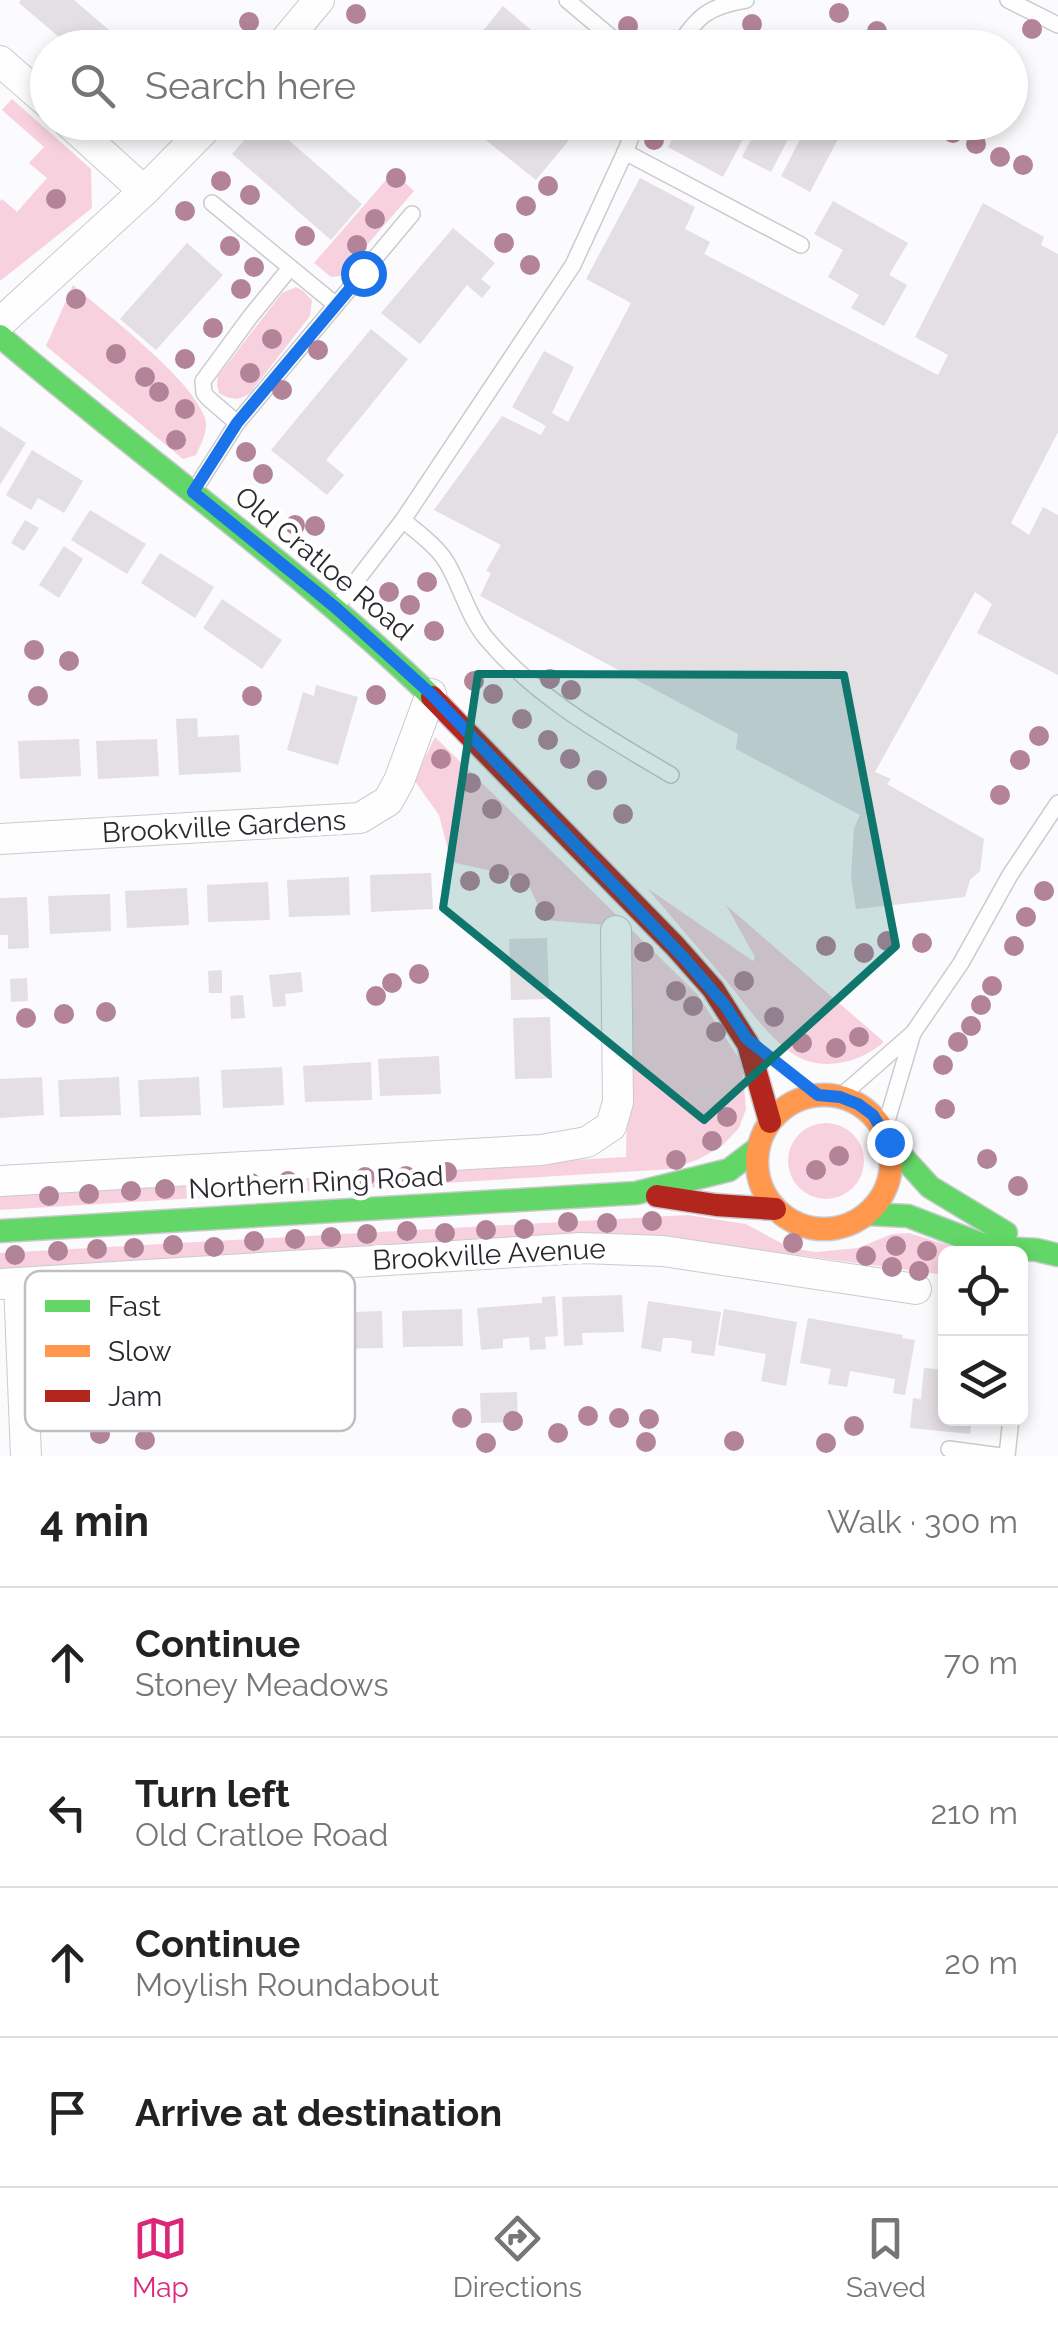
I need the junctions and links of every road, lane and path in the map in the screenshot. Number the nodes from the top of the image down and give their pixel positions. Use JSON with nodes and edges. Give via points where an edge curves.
{"nodes":[{"id":1,"x":320,"y":0,"type":"edge"},
{"id":2,"x":567,"y":0,"type":"edge"},
{"id":3,"x":746,"y":0,"type":"edge"},
{"id":4,"x":1008,"y":0,"type":"edge"},
{"id":5,"x":1058,"y":25,"type":"edge"},
{"id":6,"x":294,"y":30,"type":"edge"},
{"id":7,"x":603,"y":30,"type":"edge"},
{"id":8,"x":690,"y":30,"type":"edge"},
{"id":9,"x":0,"y":61,"type":"edge"},
{"id":10,"x":30,"y":88,"type":"edge"},
{"id":11,"x":88,"y":140,"type":"edge"},
{"id":12,"x":194,"y":140,"type":"edge"},
{"id":13,"x":629,"y":140,"type":"edge"},
{"id":14,"x":625,"y":152,"type":"junction"},
{"id":15,"x":144,"y":191,"type":"junction"},
{"id":16,"x":212,"y":203,"type":"dead end"},
{"id":17,"x":412,"y":214,"type":"dead end"},
{"id":18,"x":801,"y":246,"type":"dead end"},
{"id":19,"x":290,"y":268,"type":"junction"},
{"id":20,"x":336,"y":305,"type":"junction"},
{"id":21,"x":0,"y":323,"type":"edge"},
{"id":22,"x":0,"y":336,"type":"edge"},
{"id":23,"x":237,"y":423,"type":"junction"},
{"id":24,"x":193,"y":492,"type":"junction"},
{"id":25,"x":403,"y":520,"type":"junction"},
{"id":26,"x":336,"y":608,"type":"junction"},
{"id":27,"x":431,"y":694,"type":"junction"},
{"id":28,"x":671,"y":775,"type":"dead end"},
{"id":29,"x":1058,"y":802,"type":"edge"},
{"id":30,"x":0,"y":839,"type":"edge"},
{"id":31,"x":616,"y":932,"type":"dead end"},
{"id":32,"x":913,"y":1033,"type":"junction"},
{"id":33,"x":747,"y":1039,"type":"junction"},
{"id":34,"x":829,"y":1096,"type":"junction"},
{"id":35,"x":770,"y":1122,"type":"junction"},
{"id":36,"x":886,"y":1137,"type":"junction"},
{"id":37,"x":758,"y":1148,"type":"junction"},
{"id":38,"x":0,"y":1181,"type":"edge"},
{"id":39,"x":636,"y":1193,"type":"junction"},
{"id":40,"x":776,"y":1209,"type":"junction"},
{"id":41,"x":867,"y":1214,"type":"junction"},
{"id":42,"x":0,"y":1231,"type":"edge"},
{"id":43,"x":1048,"y":1253,"type":"edge"},
{"id":44,"x":200,"y":1271,"type":"edge"},
{"id":45,"x":9,"y":1283,"type":"edge"},
{"id":46,"x":916,"y":1289,"type":"dead end"},
{"id":47,"x":1010,"y":1426,"type":"edge"},
{"id":48,"x":949,"y":1449,"type":"dead end"},
{"id":49,"x":26,"y":1456,"type":"edge"},
{"id":50,"x":1004,"y":1456,"type":"edge"}],
"edges":[{"from":1,"to":6,"type":"street"},
{"from":2,"to":7,"type":"lane"},
{"from":3,"to":8,"type":"lane","via":[[709,9]]},
{"from":4,"to":5,"type":"lane"},
{"from":9,"to":10,"type":"street"},
{"from":11,"to":15,"type":"street"},
{"from":12,"to":15,"type":"street"},
{"from":13,"to":14,"type":"lane"},
{"from":14,"to":18,"type":"lane"},
{"from":14,"to":25,"type":"lane","via":[[573,265]]},
{"from":15,"to":21,"type":"street"},
{"from":16,"to":19,"type":"lane"},
{"from":17,"to":20,"type":"lane"},
{"from":19,"to":20,"type":"lane"},
{"from":19,"to":23,"type":"lane","via":[[203,381],[208,398]]},
{"from":20,"to":23,"type":"lane"},
{"from":22,"to":24,"type":"main road","name":"Old Cratloe Road"},
{"from":23,"to":24,"type":"lane"},
{"from":24,"to":26,"type":"main road","name":"Old Cratloe Road"},
{"from":25,"to":26,"type":"lane"},
{"from":25,"to":28,"type":"lane","via":[[448,564],[496,650],[580,722]]},
{"from":26,"to":27,"type":"main road","name":"Old Cratloe Road"},
{"from":27,"to":30,"type":"street","name":"Brookville Gardens","via":[[388,801],[360,818]]},
{"from":27,"to":33,"type":"main road","name":"Old Cratloe Road","via":[[684,958]]},
{"from":29,"to":32,"type":"lane"},
{"from":31,"to":38,"type":"street","via":[[618,1102],[611,1126],[587,1142]]},
{"from":32,"to":34,"type":"lane"},
{"from":32,"to":36,"type":"lane"},
{"from":33,"to":34,"type":"main road","name":"Old Cratloe Road"},
{"from":33,"to":35,"type":"main road","name":"Old Cratloe Road"},
{"from":34,"to":35,"type":"main road","via":[[791,1103]]},
{"from":34,"to":36,"type":"main road","via":[[858,1104]]},
{"from":35,"to":37,"type":"main road"},
{"from":36,"to":41,"type":"main road","via":[[889,1182]]},
{"from":36,"to":43,"type":"main road","via":[[930,1187]]},
{"from":37,"to":39,"type":"main road","via":[[729,1170]]},
{"from":37,"to":40,"type":"main road","via":[[759,1180]]},
{"from":39,"to":40,"type":"main road"},
{"from":39,"to":42,"type":"main road","name":"Northern Ring Road"},
{"from":40,"to":41,"type":"main road","via":[[820,1230]]},
{"from":41,"to":43,"type":"main road","via":[[908,1216],[989,1247]]},
{"from":44,"to":46,"type":"street","name":"Brookville Avenue","via":[[596,1248],[663,1251]]},
{"from":45,"to":49,"type":"street"},
{"from":47,"to":50,"type":"lane"},
{"from":48,"to":50,"type":"lane"}]}
